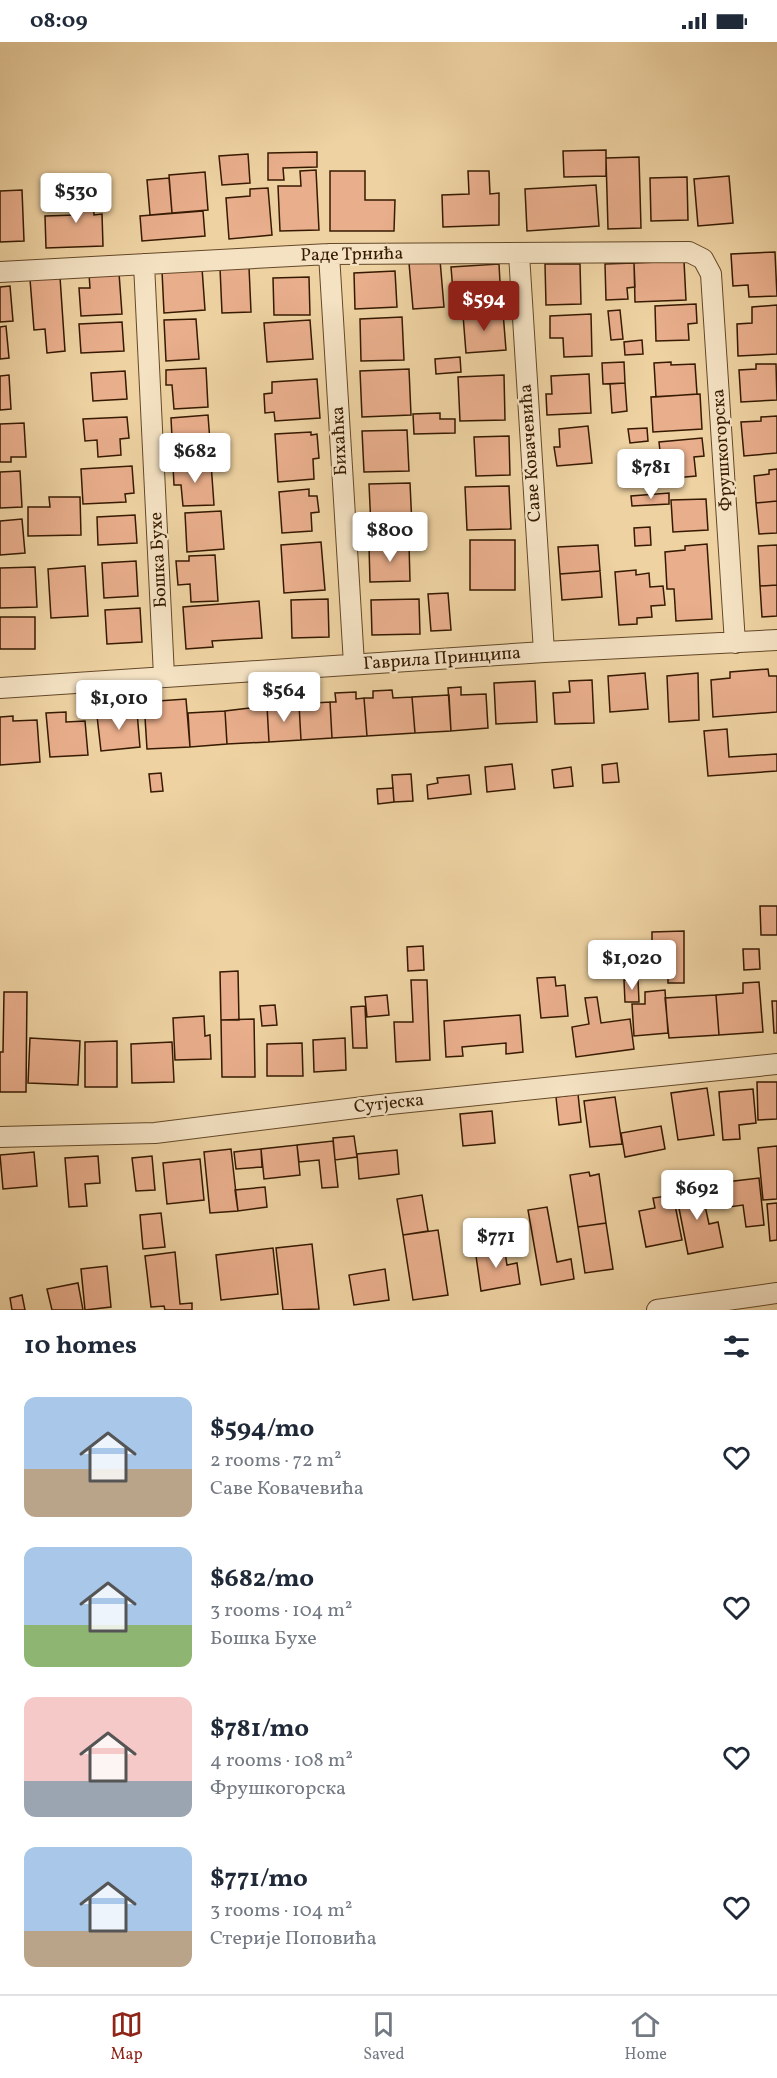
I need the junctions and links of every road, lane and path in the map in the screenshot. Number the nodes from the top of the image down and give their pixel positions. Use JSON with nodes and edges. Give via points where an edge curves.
{"nodes":[{"id":1,"x":329,"y":254,"type":"junction"},
{"id":2,"x":519,"y":254,"type":"junction"},
{"id":3,"x":703,"y":259,"type":"joint"},
{"id":4,"x":144,"y":264,"type":"junction"},
{"id":5,"x":0,"y":272,"type":"edge"},
{"id":6,"x":777,"y":640,"type":"edge"},
{"id":7,"x":735,"y":643,"type":"junction"},
{"id":8,"x":544,"y":652,"type":"junction"},
{"id":9,"x":354,"y":664,"type":"junction"},
{"id":10,"x":164,"y":676,"type":"junction"},
{"id":11,"x":0,"y":688,"type":"edge"},
{"id":12,"x":777,"y":1064,"type":"edge"},
{"id":13,"x":0,"y":1137,"type":"edge"},
{"id":14,"x":777,"y":1293,"type":"edge"},
{"id":15,"x":657,"y":1310,"type":"edge"}],
"edges":[{"from":1,"to":2,"type":"street","name":"Раде Трнића"},
{"from":1,"to":4,"type":"street","name":"Раде Трнића"},
{"from":1,"to":9,"type":"street","name":"Бихаћка"},
{"from":2,"to":3,"type":"street","name":"Раде Трнића","via":[[689,252]]},
{"from":2,"to":8,"type":"street","name":"Саве Ковачевића"},
{"from":3,"to":7,"type":"street","name":"Фрушкогорска","via":[[711,274]]},
{"from":4,"to":5,"type":"street","name":"Раде Трнића"},
{"from":4,"to":10,"type":"street","name":"Бошка Бухе"},
{"from":6,"to":7,"type":"street","name":"Гаврила Принципа"},
{"from":7,"to":8,"type":"street","name":"Гаврила Принципа"},
{"from":8,"to":9,"type":"street","name":"Гаврила Принципа"},
{"from":9,"to":10,"type":"street","name":"Гаврила Принципа"},
{"from":10,"to":11,"type":"street","name":"Гаврила Принципа"},
{"from":12,"to":13,"type":"street","name":"Сутјеска","via":[[380,1105],[156,1133]]},
{"from":14,"to":15,"type":"street"}]}
